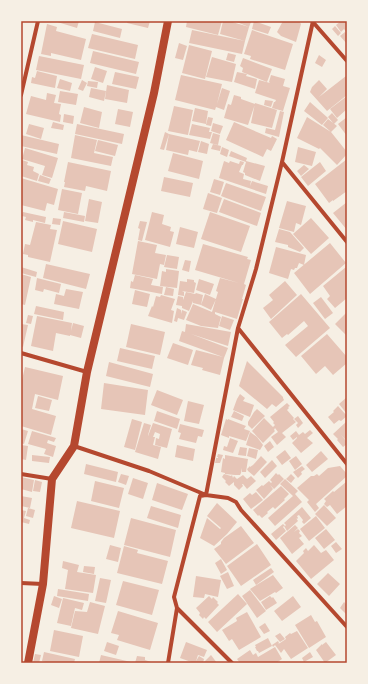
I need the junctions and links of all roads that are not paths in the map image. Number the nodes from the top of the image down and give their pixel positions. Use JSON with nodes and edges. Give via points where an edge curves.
{"nodes":[{"id":1,"x":38,"y":21,"type":"edge"},
{"id":2,"x":168,"y":21,"type":"edge"},
{"id":3,"x":313,"y":21,"type":"edge"},
{"id":4,"x":347,"y":61,"type":"edge"},
{"id":5,"x":21,"y":94,"type":"edge"},
{"id":6,"x":282,"y":162,"type":"junction"},
{"id":7,"x":347,"y":242,"type":"edge"},
{"id":8,"x":238,"y":328,"type":"junction"},
{"id":9,"x":21,"y":353,"type":"edge"},
{"id":10,"x":87,"y":372,"type":"junction"},
{"id":11,"x":74,"y":446,"type":"junction"},
{"id":12,"x":347,"y":464,"type":"edge"},
{"id":13,"x":21,"y":474,"type":"edge"},
{"id":14,"x":52,"y":479,"type":"junction"},
{"id":15,"x":206,"y":495,"type":"junction"},
{"id":16,"x":21,"y":583,"type":"edge"},
{"id":17,"x":43,"y":584,"type":"junction"},
{"id":18,"x":177,"y":608,"type":"junction"},
{"id":19,"x":347,"y":627,"type":"edge"},
{"id":20,"x":28,"y":663,"type":"edge"},
{"id":21,"x":168,"y":663,"type":"edge"},
{"id":22,"x":232,"y":663,"type":"edge"}],
"edges":[{"from":1,"to":5,"type":"street"},
{"from":2,"to":10,"type":"main road","via":[[154,93]]},
{"from":3,"to":4,"type":"street"},
{"from":3,"to":6,"type":"street"},
{"from":6,"to":7,"type":"street"},
{"from":6,"to":8,"type":"street","via":[[256,269]]},
{"from":8,"to":12,"type":"street"},
{"from":8,"to":15,"type":"street"},
{"from":9,"to":10,"type":"street"},
{"from":10,"to":11,"type":"main road"},
{"from":11,"to":14,"type":"main road"},
{"from":11,"to":15,"type":"street","via":[[149,471]]},
{"from":13,"to":14,"type":"street"},
{"from":14,"to":17,"type":"main road"},
{"from":15,"to":18,"type":"street","via":[[200,496],[198,503],[174,597]]},
{"from":15,"to":19,"type":"street","via":[[228,498],[236,502]]},
{"from":16,"to":17,"type":"street"},
{"from":17,"to":20,"type":"main road"},
{"from":18,"to":21,"type":"street"},
{"from":18,"to":22,"type":"street"}]}
